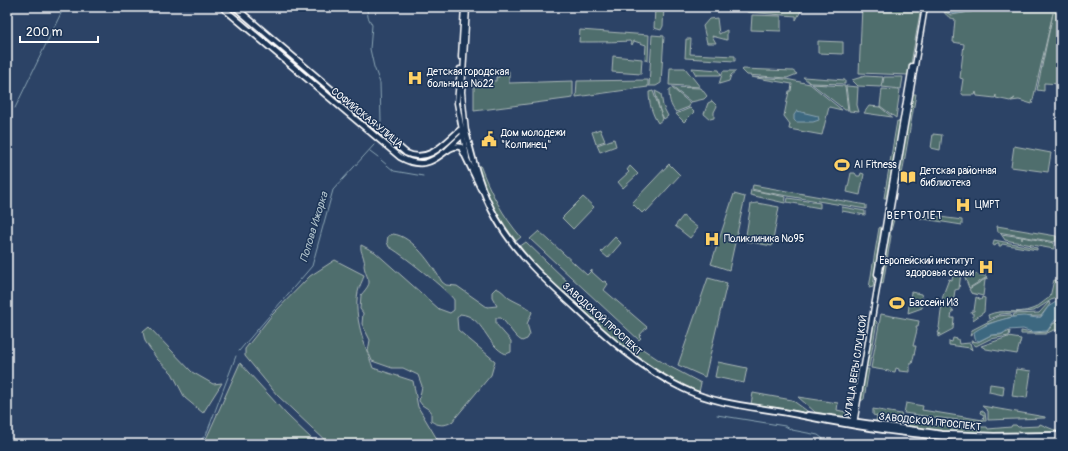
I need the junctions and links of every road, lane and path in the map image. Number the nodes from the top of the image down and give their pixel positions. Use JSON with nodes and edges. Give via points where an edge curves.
{"nodes":[{"id":1,"x":222,"y":7,"type":"edge"},
{"id":2,"x":235,"y":7,"type":"edge"},
{"id":3,"x":465,"y":7,"type":"edge"},
{"id":4,"x":924,"y":7,"type":"edge"},
{"id":5,"x":465,"y":16,"type":"junction"},
{"id":6,"x":359,"y":113,"type":"junction"},
{"id":7,"x":350,"y":117,"type":"junction"},
{"id":8,"x":460,"y":130,"type":"junction"},
{"id":9,"x":464,"y":134,"type":"junction"},
{"id":10,"x":447,"y":150,"type":"junction"},
{"id":11,"x":467,"y":157,"type":"junction"},
{"id":12,"x":482,"y":190,"type":"junction"},
{"id":13,"x":853,"y":423,"type":"junction"},
{"id":14,"x":1061,"y":435,"type":"edge"},
{"id":15,"x":1061,"y":439,"type":"edge"}],
"edges":[{"from":1,"to":7,"type":"main road","name":"СОФИЙСКАЯ УЛИЦА"},
{"from":2,"to":6,"type":"main road","name":"СОФИЙСКАЯ УЛИЦА"},
{"from":3,"to":5,"type":"street","name":"ЗАВОДСКОЙ ПРОСПЕКТ"},
{"from":4,"to":13,"type":"street","name":"УЛИЦА ВЕРЫ СЛУЦКОЙ"},
{"from":5,"to":8,"type":"street","name":"ЗАВОДСКОЙ ПРОСПЕКТ","via":[[457,90]]},
{"from":5,"to":9,"type":"street","name":"ЗАВОДСКОЙ ПРОСПЕКТ","via":[[462,92]]},
{"from":6,"to":7,"type":"main road","via":[[358,118]]},
{"from":6,"to":8,"type":"main road","name":"СОФИЙСКАЯ УЛИЦА","via":[[402,150],[414,156],[432,154]]},
{"from":7,"to":10,"type":"main road","name":"СОФИЙСКАЯ УЛИЦА","via":[[406,160],[426,162]]},
{"from":8,"to":9,"type":"main road"},
{"from":9,"to":10,"type":"street","name":"СОФИЙСКАЯ УЛИЦА"},
{"from":9,"to":11,"type":"street","name":"ЗАВОДСКОЙ ПРОСПЕКТ"},
{"from":9,"to":12,"type":"main road","name":"ЗАВОДСКОЙ ПРОСПЕКТ"},
{"from":10,"to":11,"type":"main road","via":[[459,146]]},
{"from":11,"to":12,"type":"main road","name":"ЗАВОДСКОЙ ПРОСПЕКТ"},
{"from":12,"to":13,"type":"main road","name":"ЗАВОДСКОЙ ПРОСПЕКТ","via":[[499,225],[524,258],[635,361],[657,375],[699,395],[728,403]]},
{"from":13,"to":14,"type":"main road","name":"ЗАВОДСКОЙ ПРОСПЕКТ","via":[[962,435]]},
{"from":13,"to":15,"type":"main road","name":"ЗАВОДСКОЙ ПРОСПЕКТ","via":[[950,438],[1004,441]]}]}
